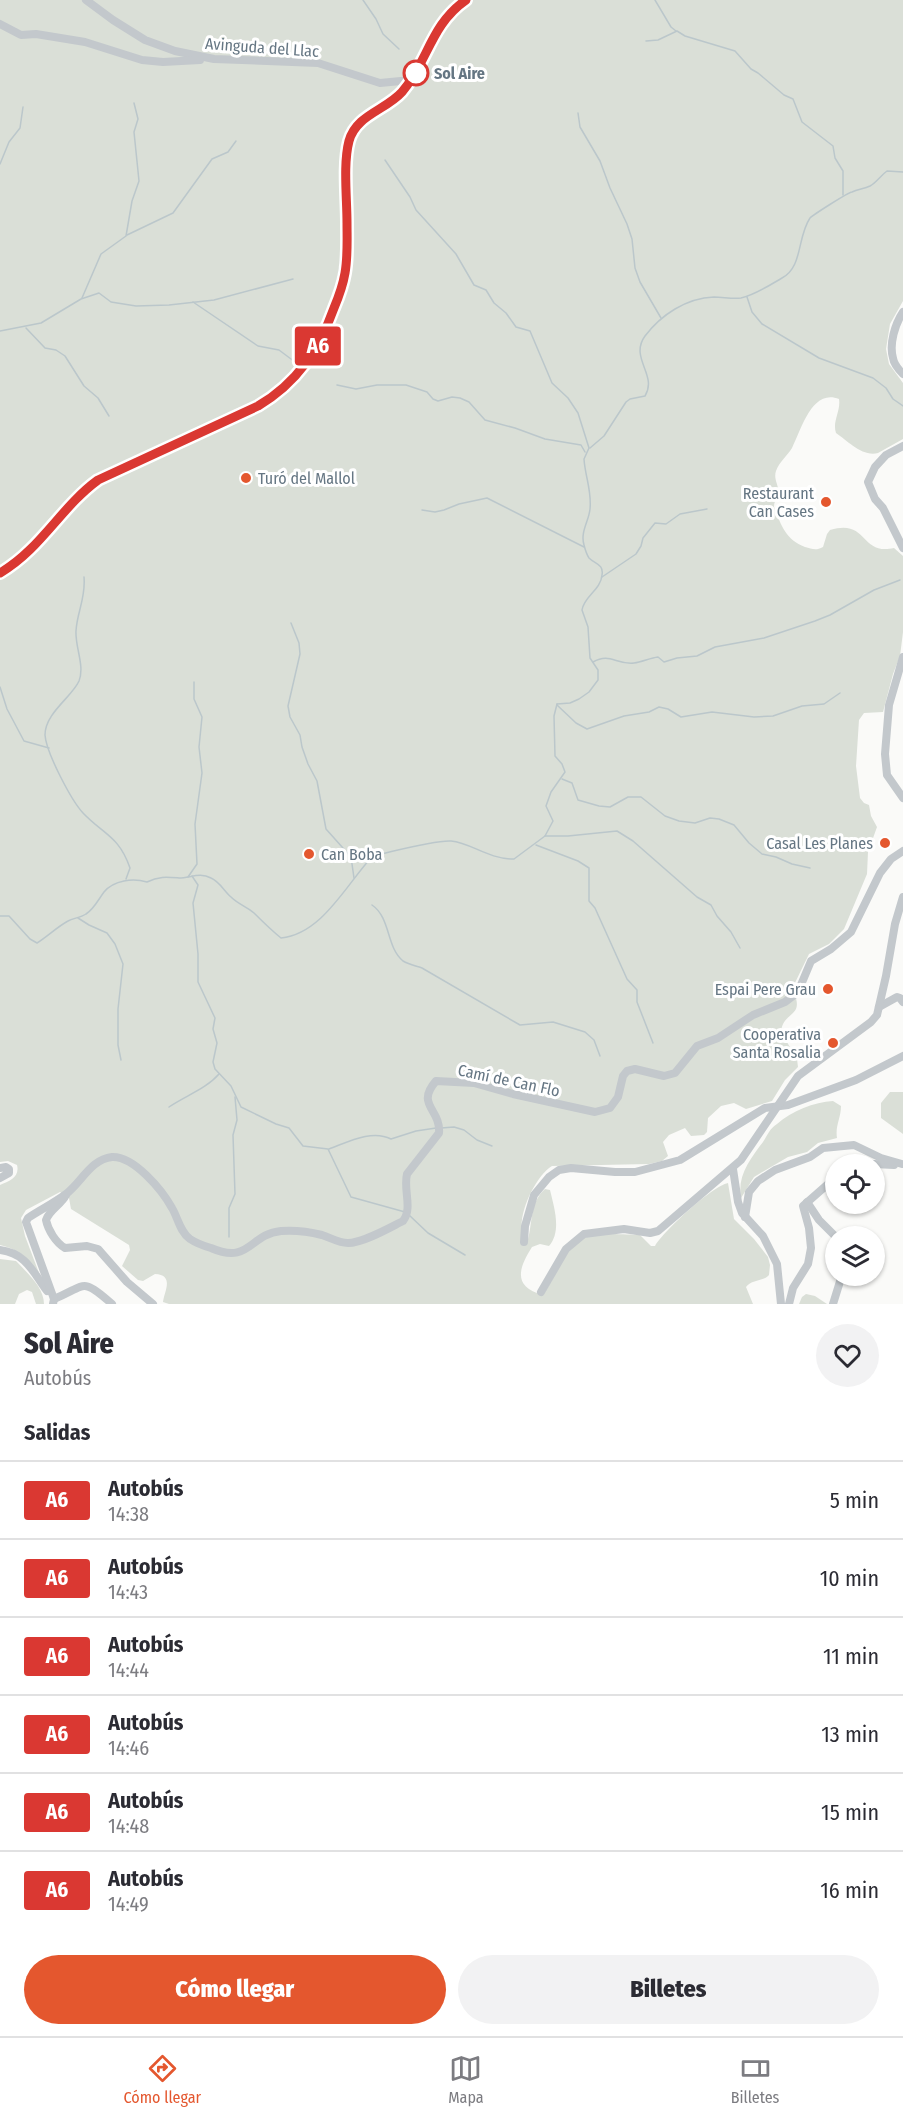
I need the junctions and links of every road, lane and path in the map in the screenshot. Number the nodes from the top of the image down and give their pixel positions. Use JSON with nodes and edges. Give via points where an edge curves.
{"nodes":[{"id":1,"x":86,"y":0,"type":"edge"},
{"id":2,"x":466,"y":0,"type":"edge"},
{"id":3,"x":0,"y":24,"type":"edge"},
{"id":4,"x":214,"y":59,"type":"junction"},
{"id":5,"x":411,"y":80,"type":"junction"},
{"id":6,"x":903,"y":312,"type":"edge"},
{"id":7,"x":903,"y":374,"type":"edge"},
{"id":8,"x":903,"y":446,"type":"edge"},
{"id":9,"x":903,"y":548,"type":"edge"},
{"id":10,"x":0,"y":573,"type":"edge"},
{"id":11,"x":903,"y":657,"type":"edge"},
{"id":12,"x":903,"y":798,"type":"edge"},
{"id":13,"x":903,"y":851,"type":"edge"},
{"id":14,"x":903,"y":897,"type":"edge"},
{"id":15,"x":903,"y":1002,"type":"edge"},
{"id":16,"x":879,"y":1007,"type":"junction"},
{"id":17,"x":903,"y":1056,"type":"edge"},
{"id":18,"x":781,"y":1105,"type":"junction"},
{"id":19,"x":902,"y":1164,"type":"edge"},
{"id":20,"x":885,"y":1165,"type":"edge"},
{"id":21,"x":0,"y":1168,"type":"edge"},
{"id":22,"x":733,"y":1169,"type":"junction"},
{"id":23,"x":0,"y":1178,"type":"edge"},
{"id":24,"x":825,"y":1186,"type":"edge"},
{"id":25,"x":67,"y":1194,"type":"junction"},
{"id":26,"x":807,"y":1202,"type":"junction"},
{"id":27,"x":745,"y":1217,"type":"junction"},
{"id":28,"x":825,"y":1226,"type":"edge"},
{"id":29,"x":524,"y":1242,"type":"dead end"},
{"id":30,"x":0,"y":1250,"type":"edge"},
{"id":31,"x":839,"y":1286,"type":"edge"},
{"id":32,"x":541,"y":1292,"type":"dead end"},
{"id":33,"x":53,"y":1302,"type":"edge"},
{"id":34,"x":112,"y":1304,"type":"edge"},
{"id":35,"x":153,"y":1304,"type":"edge"},
{"id":36,"x":780,"y":1304,"type":"edge"},
{"id":37,"x":789,"y":1304,"type":"edge"},
{"id":38,"x":833,"y":1304,"type":"edge"}],
"edges":[{"from":1,"to":4,"type":"street","name":"Avinguda del Llac","via":[[145,40]]},
{"from":2,"to":5,"type":"main road","via":[[440,25]]},
{"from":3,"to":4,"type":"street","via":[[21,35],[85,42],[142,60]]},
{"from":4,"to":5,"type":"street","name":"Avinguda del Llac","via":[[318,63],[374,82]]},
{"from":5,"to":10,"type":"main road","via":[[392,102],[359,123],[350,138],[344,280],[326,330],[302,370],[282,391],[258,406],[98,480],[31,550]]},
{"from":6,"to":7,"type":"street","via":[[892,352]]},
{"from":8,"to":9,"type":"street","via":[[886,455],[868,482]]},
{"from":11,"to":12,"type":"street","via":[[889,705],[885,754],[887,775]]},
{"from":13,"to":25,"type":"street","name":"Camí de Can Flo","via":[[880,873],[851,932],[831,950],[810,961],[798,992],[697,1046],[675,1073],[664,1076],[635,1069],[627,1071],[610,1108],[595,1112],[474,1083],[436,1081],[429,1089],[427,1103],[438,1120],[439,1133],[407,1174],[406,1217],[359,1240],[350,1243],[284,1231],[266,1235],[239,1252],[224,1254],[185,1235],[157,1187],[136,1166],[120,1158],[100,1161]]},
{"from":14,"to":16,"type":"street"},
{"from":15,"to":16,"type":"street","via":[[897,997]]},
{"from":16,"to":18,"type":"street","via":[[871,1022],[798,1076]]},
{"from":17,"to":18,"type":"street","via":[[856,1080]]},
{"from":18,"to":22,"type":"street"},
{"from":18,"to":29,"type":"street","via":[[765,1108],[680,1160],[635,1172],[559,1170],[534,1194]]},
{"from":19,"to":20,"type":"street"},
{"from":19,"to":27,"type":"street","via":[[854,1145],[824,1148],[758,1181],[749,1192]]},
{"from":21,"to":23,"type":"street","via":[[6,1167],[9,1173]]},
{"from":22,"to":27,"type":"street","via":[[738,1202]]},
{"from":22,"to":32,"type":"street","via":[[658,1231],[624,1229],[584,1234],[567,1249]]},
{"from":24,"to":26,"type":"street"},
{"from":25,"to":33,"type":"street","via":[[26,1222]]},
{"from":25,"to":35,"type":"street","via":[[46,1220],[59,1244],[65,1248],[98,1249]]},
{"from":26,"to":28,"type":"street"},
{"from":26,"to":37,"type":"street","via":[[803,1206],[811,1248],[808,1264],[793,1288]]},
{"from":27,"to":36,"type":"street","via":[[763,1236],[777,1264]]},
{"from":30,"to":33,"type":"street","via":[[13,1251],[28,1264]]},
{"from":31,"to":38,"type":"street"},
{"from":33,"to":34,"type":"street","via":[[82,1285],[90,1286]]}]}
